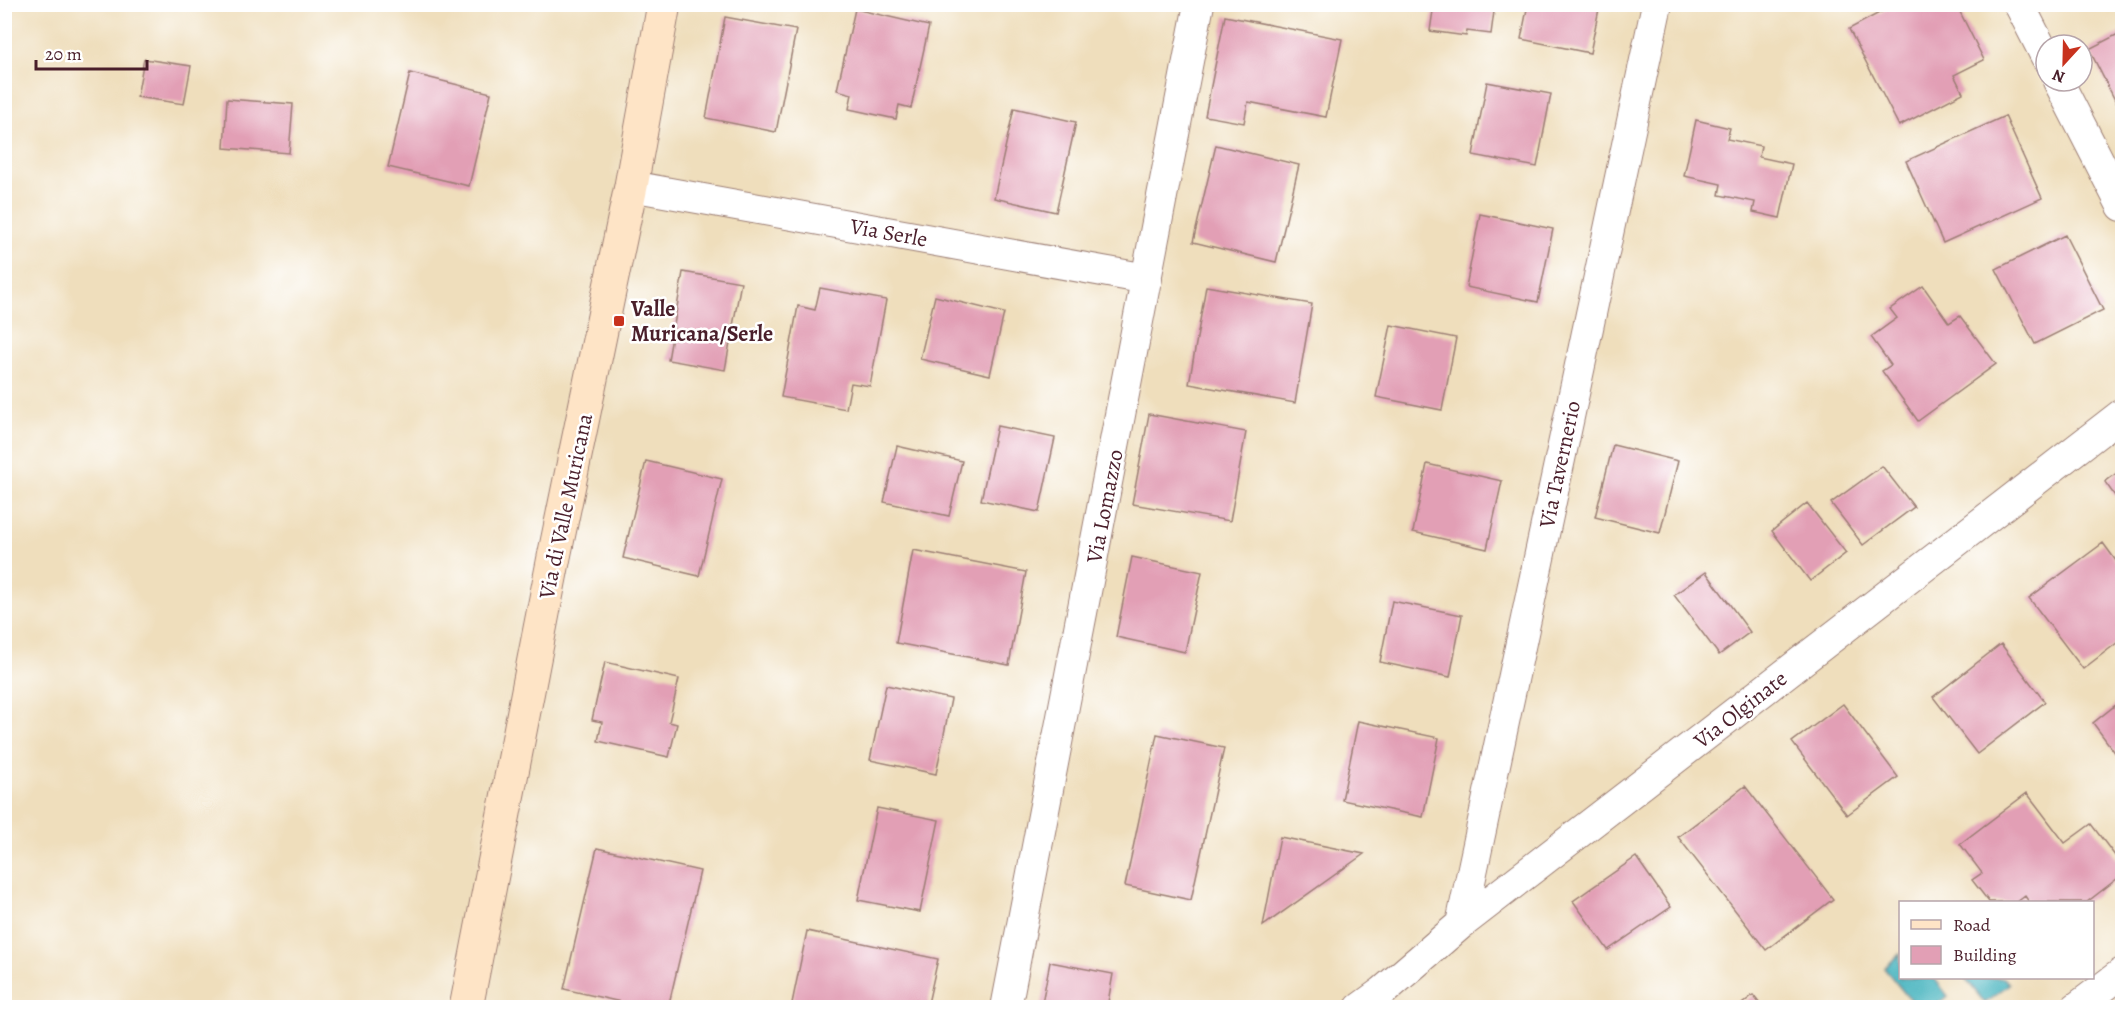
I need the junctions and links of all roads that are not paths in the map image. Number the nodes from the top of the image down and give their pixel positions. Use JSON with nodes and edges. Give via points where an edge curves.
{"nodes":[{"id":1,"x":664,"y":4,"type":"edge"},
{"id":2,"x":1199,"y":4,"type":"edge"},
{"id":3,"x":1657,"y":4,"type":"edge"},
{"id":4,"x":2019,"y":4,"type":"edge"},
{"id":5,"x":2034,"y":33,"type":"edge"},
{"id":6,"x":2064,"y":93,"type":"edge"},
{"id":7,"x":631,"y":186,"type":"junction"},
{"id":8,"x":2122,"y":206,"type":"edge"},
{"id":9,"x":1147,"y":279,"type":"junction"},
{"id":10,"x":2122,"y":414,"type":"edge"},
{"id":11,"x":1461,"y":924,"type":"junction"},
{"id":12,"x":2122,"y":973,"type":"edge"},
{"id":13,"x":466,"y":1008,"type":"edge"},
{"id":14,"x":1006,"y":1008,"type":"edge"},
{"id":15,"x":1360,"y":1008,"type":"edge"},
{"id":16,"x":2076,"y":1008,"type":"edge"}],
"edges":[{"from":1,"to":7,"type":"street","name":"Via di Valle Muricana"},
{"from":2,"to":9,"type":"street","name":"Via Lomazzo"},
{"from":3,"to":11,"type":"street","name":"Via Tavernerio"},
{"from":4,"to":5,"type":"street"},
{"from":6,"to":8,"type":"street"},
{"from":7,"to":9,"type":"street","name":"Via Serle"},
{"from":7,"to":13,"type":"street","name":"Via di Valle Muricana"},
{"from":9,"to":14,"type":"street","name":"Via Lomazzo"},
{"from":10,"to":11,"type":"street","name":"Via Olginate"},
{"from":11,"to":15,"type":"street","name":"Via Olginate"},
{"from":12,"to":16,"type":"street"}]}
